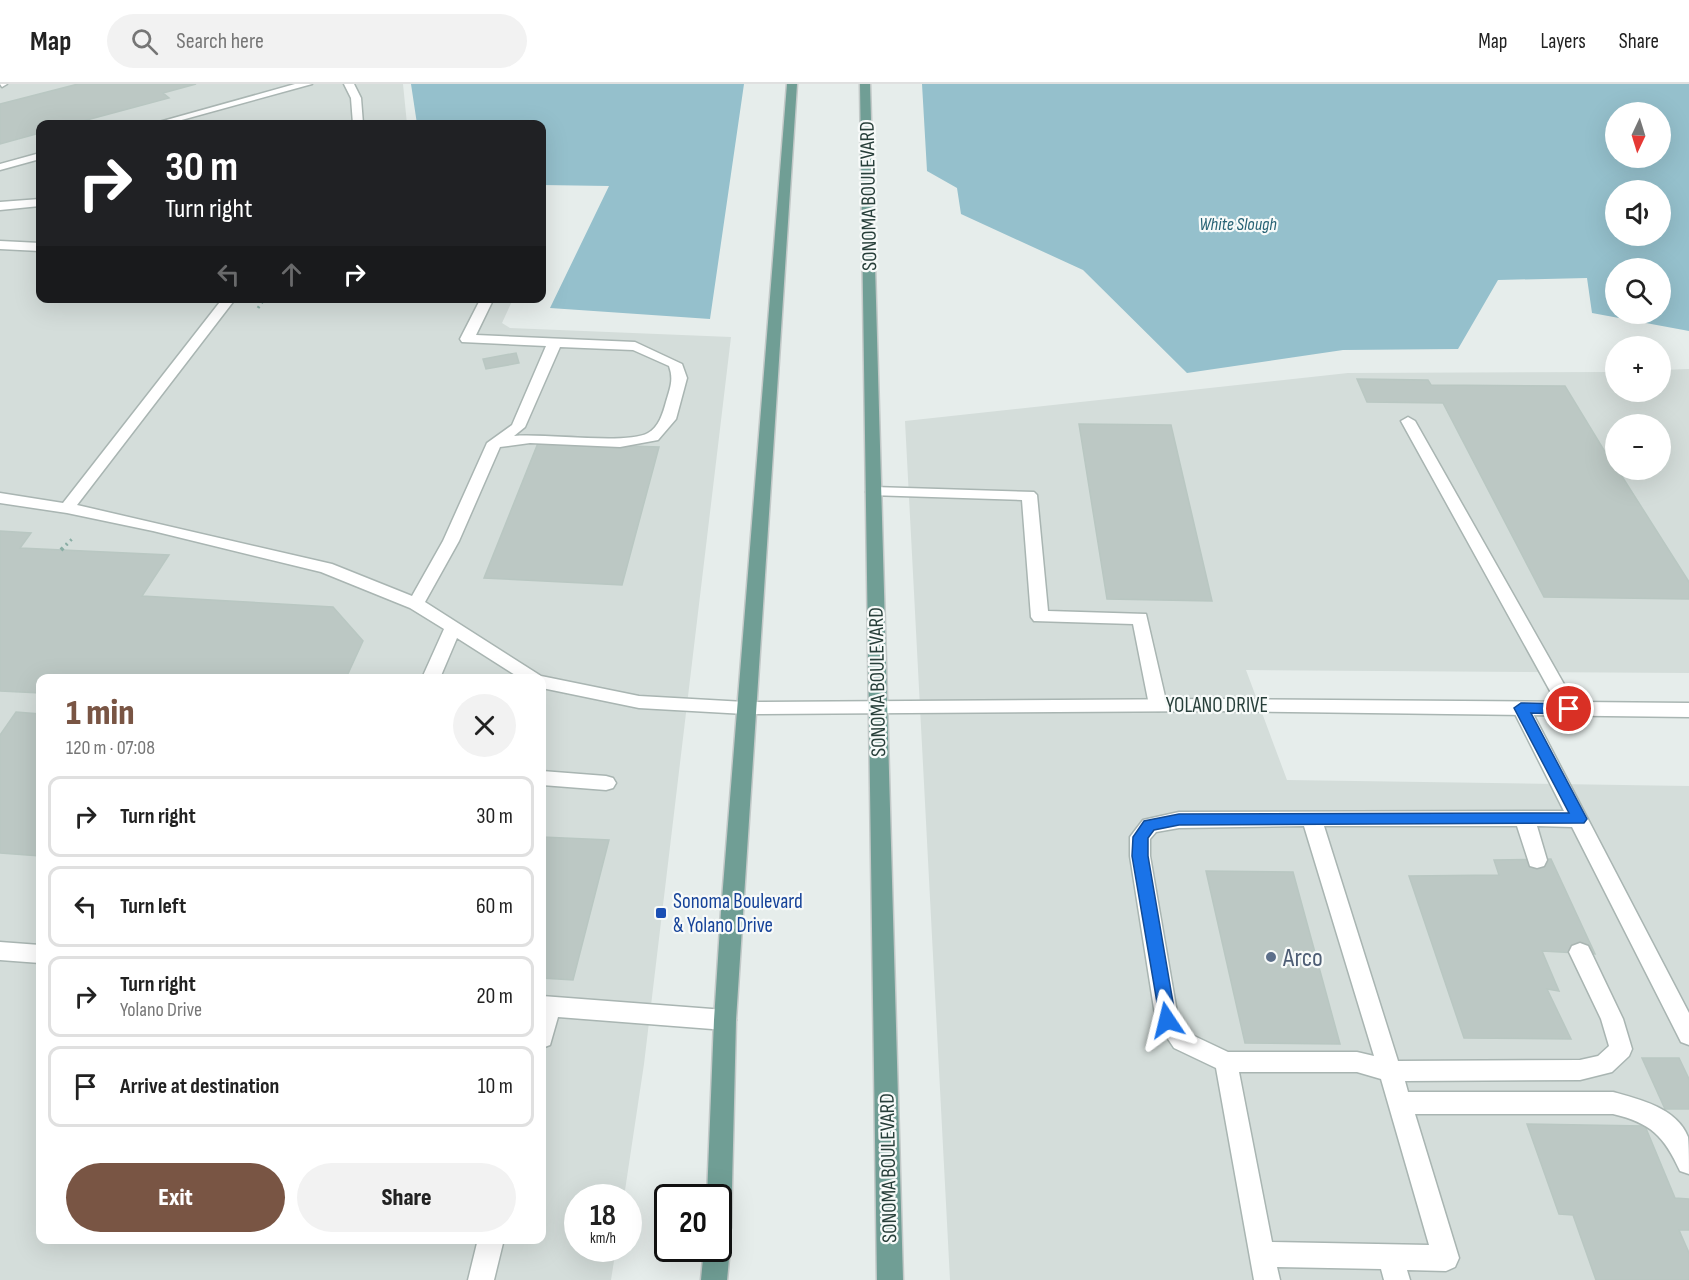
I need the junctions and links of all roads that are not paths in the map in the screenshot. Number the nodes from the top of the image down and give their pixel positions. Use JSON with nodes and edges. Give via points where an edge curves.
{"nodes":[{"id":1,"x":275,"y":84,"type":"edge"},
{"id":2,"x":308,"y":84,"type":"edge"},
{"id":3,"x":349,"y":84,"type":"edge"},
{"id":4,"x":792,"y":84,"type":"edge"},
{"id":5,"x":865,"y":84,"type":"edge"},
{"id":6,"x":264,"y":96,"type":"junction"},
{"id":7,"x":172,"y":120,"type":"edge"},
{"id":8,"x":358,"y":120,"type":"edge"},
{"id":9,"x":36,"y":157,"type":"edge"},
{"id":10,"x":0,"y":167,"type":"edge"},
{"id":11,"x":36,"y":203,"type":"edge"},
{"id":12,"x":0,"y":206,"type":"edge"},
{"id":13,"x":0,"y":245,"type":"edge"},
{"id":14,"x":36,"y":247,"type":"edge"},
{"id":15,"x":226,"y":303,"type":"edge"},
{"id":16,"x":485,"y":303,"type":"edge"},
{"id":17,"x":554,"y":344,"type":"junction"},
{"id":18,"x":1407,"y":421,"type":"dead end"},
{"id":19,"x":494,"y":443,"type":"junction"},
{"id":20,"x":874,"y":492,"type":"junction"},
{"id":21,"x":0,"y":498,"type":"edge"},
{"id":22,"x":67,"y":508,"type":"junction"},
{"id":23,"x":416,"y":604,"type":"junction"},
{"id":24,"x":453,"y":628,"type":"junction"},
{"id":25,"x":433,"y":674,"type":"edge"},
{"id":26,"x":527,"y":674,"type":"edge"},
{"id":27,"x":546,"y":683,"type":"edge"},
{"id":28,"x":1158,"y":705,"type":"junction"},
{"id":29,"x":878,"y":706,"type":"junction"},
{"id":30,"x":745,"y":708,"type":"junction"},
{"id":31,"x":1521,"y":708,"type":"junction"},
{"id":32,"x":1569,"y":709,"type":"junction"},
{"id":33,"x":1689,"y":710,"type":"edge"},
{"id":34,"x":546,"y":778,"type":"edge"},
{"id":35,"x":606,"y":783,"type":"dead end"},
{"id":36,"x":1312,"y":818,"type":"junction"},
{"id":37,"x":1526,"y":819,"type":"junction"},
{"id":38,"x":1579,"y":819,"type":"junction"},
{"id":39,"x":1537,"y":860,"type":"dead end"},
{"id":40,"x":0,"y":951,"type":"edge"},
{"id":41,"x":1580,"y":952,"type":"dead end"},
{"id":42,"x":36,"y":954,"type":"edge"},
{"id":43,"x":546,"y":1006,"type":"edge"},
{"id":44,"x":725,"y":1020,"type":"junction"},
{"id":45,"x":1689,"y":1035,"type":"edge"},
{"id":46,"x":1226,"y":1062,"type":"junction"},
{"id":47,"x":1390,"y":1071,"type":"junction"},
{"id":48,"x":1399,"y":1103,"type":"junction"},
{"id":49,"x":1689,"y":1163,"type":"edge"},
{"id":50,"x":719,"y":1184,"type":"edge"},
{"id":51,"x":490,"y":1244,"type":"edge"},
{"id":52,"x":1263,"y":1254,"type":"junction"},
{"id":53,"x":716,"y":1262,"type":"edge"},
{"id":54,"x":1393,"y":1268,"type":"edge"},
{"id":55,"x":481,"y":1280,"type":"edge"},
{"id":56,"x":714,"y":1280,"type":"edge"},
{"id":57,"x":890,"y":1280,"type":"edge"},
{"id":58,"x":1267,"y":1280,"type":"edge"}],
"edges":[{"from":1,"to":6,"type":"street"},
{"from":2,"to":6,"type":"street"},
{"from":3,"to":8,"type":"street","via":[[356,98]]},
{"from":4,"to":30,"type":"main road"},
{"from":5,"to":20,"type":"main road","name":"SONOMA BOULEVARD"},
{"from":6,"to":7,"type":"street"},
{"from":9,"to":10,"type":"street"},
{"from":11,"to":12,"type":"street"},
{"from":13,"to":14,"type":"street"},
{"from":15,"to":22,"type":"street"},
{"from":16,"to":17,"type":"street","via":[[467,339]]},
{"from":17,"to":19,"type":"street","via":[[518,427]]},
{"from":17,"to":19,"type":"street","via":[[635,346],[675,364],[680,378],[669,419],[653,437],[620,443]]},
{"from":18,"to":32,"type":"street"},
{"from":19,"to":23,"type":"street","via":[[451,541]]},
{"from":20,"to":28,"type":"street","via":[[1029,495],[1040,617],[1140,618]]},
{"from":20,"to":29,"type":"main road","name":"SONOMA BOULEVARD"},
{"from":21,"to":22,"type":"street"},
{"from":22,"to":23,"type":"street","via":[[326,568]]},
{"from":23,"to":24,"type":"street"},
{"from":24,"to":25,"type":"street"},
{"from":24,"to":26,"type":"street"},
{"from":27,"to":30,"type":"street","name":"YOLANO DRIVE","via":[[639,702]]},
{"from":28,"to":29,"type":"street","name":"YOLANO DRIVE"},
{"from":28,"to":31,"type":"street","name":"YOLANO DRIVE"},
{"from":29,"to":30,"type":"street","name":"YOLANO DRIVE"},
{"from":29,"to":57,"type":"main road","name":"SONOMA BOULEVARD"},
{"from":30,"to":44,"type":"main road"},
{"from":31,"to":32,"type":"street","name":"YOLANO DRIVE"},
{"from":31,"to":38,"type":"street"},
{"from":32,"to":33,"type":"street","name":"YOLANO DRIVE"},
{"from":34,"to":35,"type":"street"},
{"from":36,"to":37,"type":"street"},
{"from":36,"to":46,"type":"street","via":[[1179,820],[1150,825],[1140,837],[1167,1020],[1182,1041]]},
{"from":36,"to":47,"type":"street"},
{"from":37,"to":38,"type":"street"},
{"from":37,"to":39,"type":"street"},
{"from":38,"to":45,"type":"street"},
{"from":40,"to":42,"type":"street"},
{"from":41,"to":47,"type":"street","via":[[1612,1019],[1621,1049],[1604,1065],[1580,1070]]},
{"from":43,"to":44,"type":"street"},
{"from":44,"to":50,"type":"main road"},
{"from":46,"to":47,"type":"street","via":[[1357,1062]]},
{"from":46,"to":52,"type":"street"},
{"from":47,"to":48,"type":"street"},
{"from":48,"to":49,"type":"street","via":[[1613,1103],[1643,1110],[1667,1126]]},
{"from":48,"to":54,"type":"street","via":[[1446,1258]]},
{"from":51,"to":55,"type":"street"},
{"from":52,"to":54,"type":"street"},
{"from":52,"to":58,"type":"street"},
{"from":53,"to":56,"type":"main road"}]}
